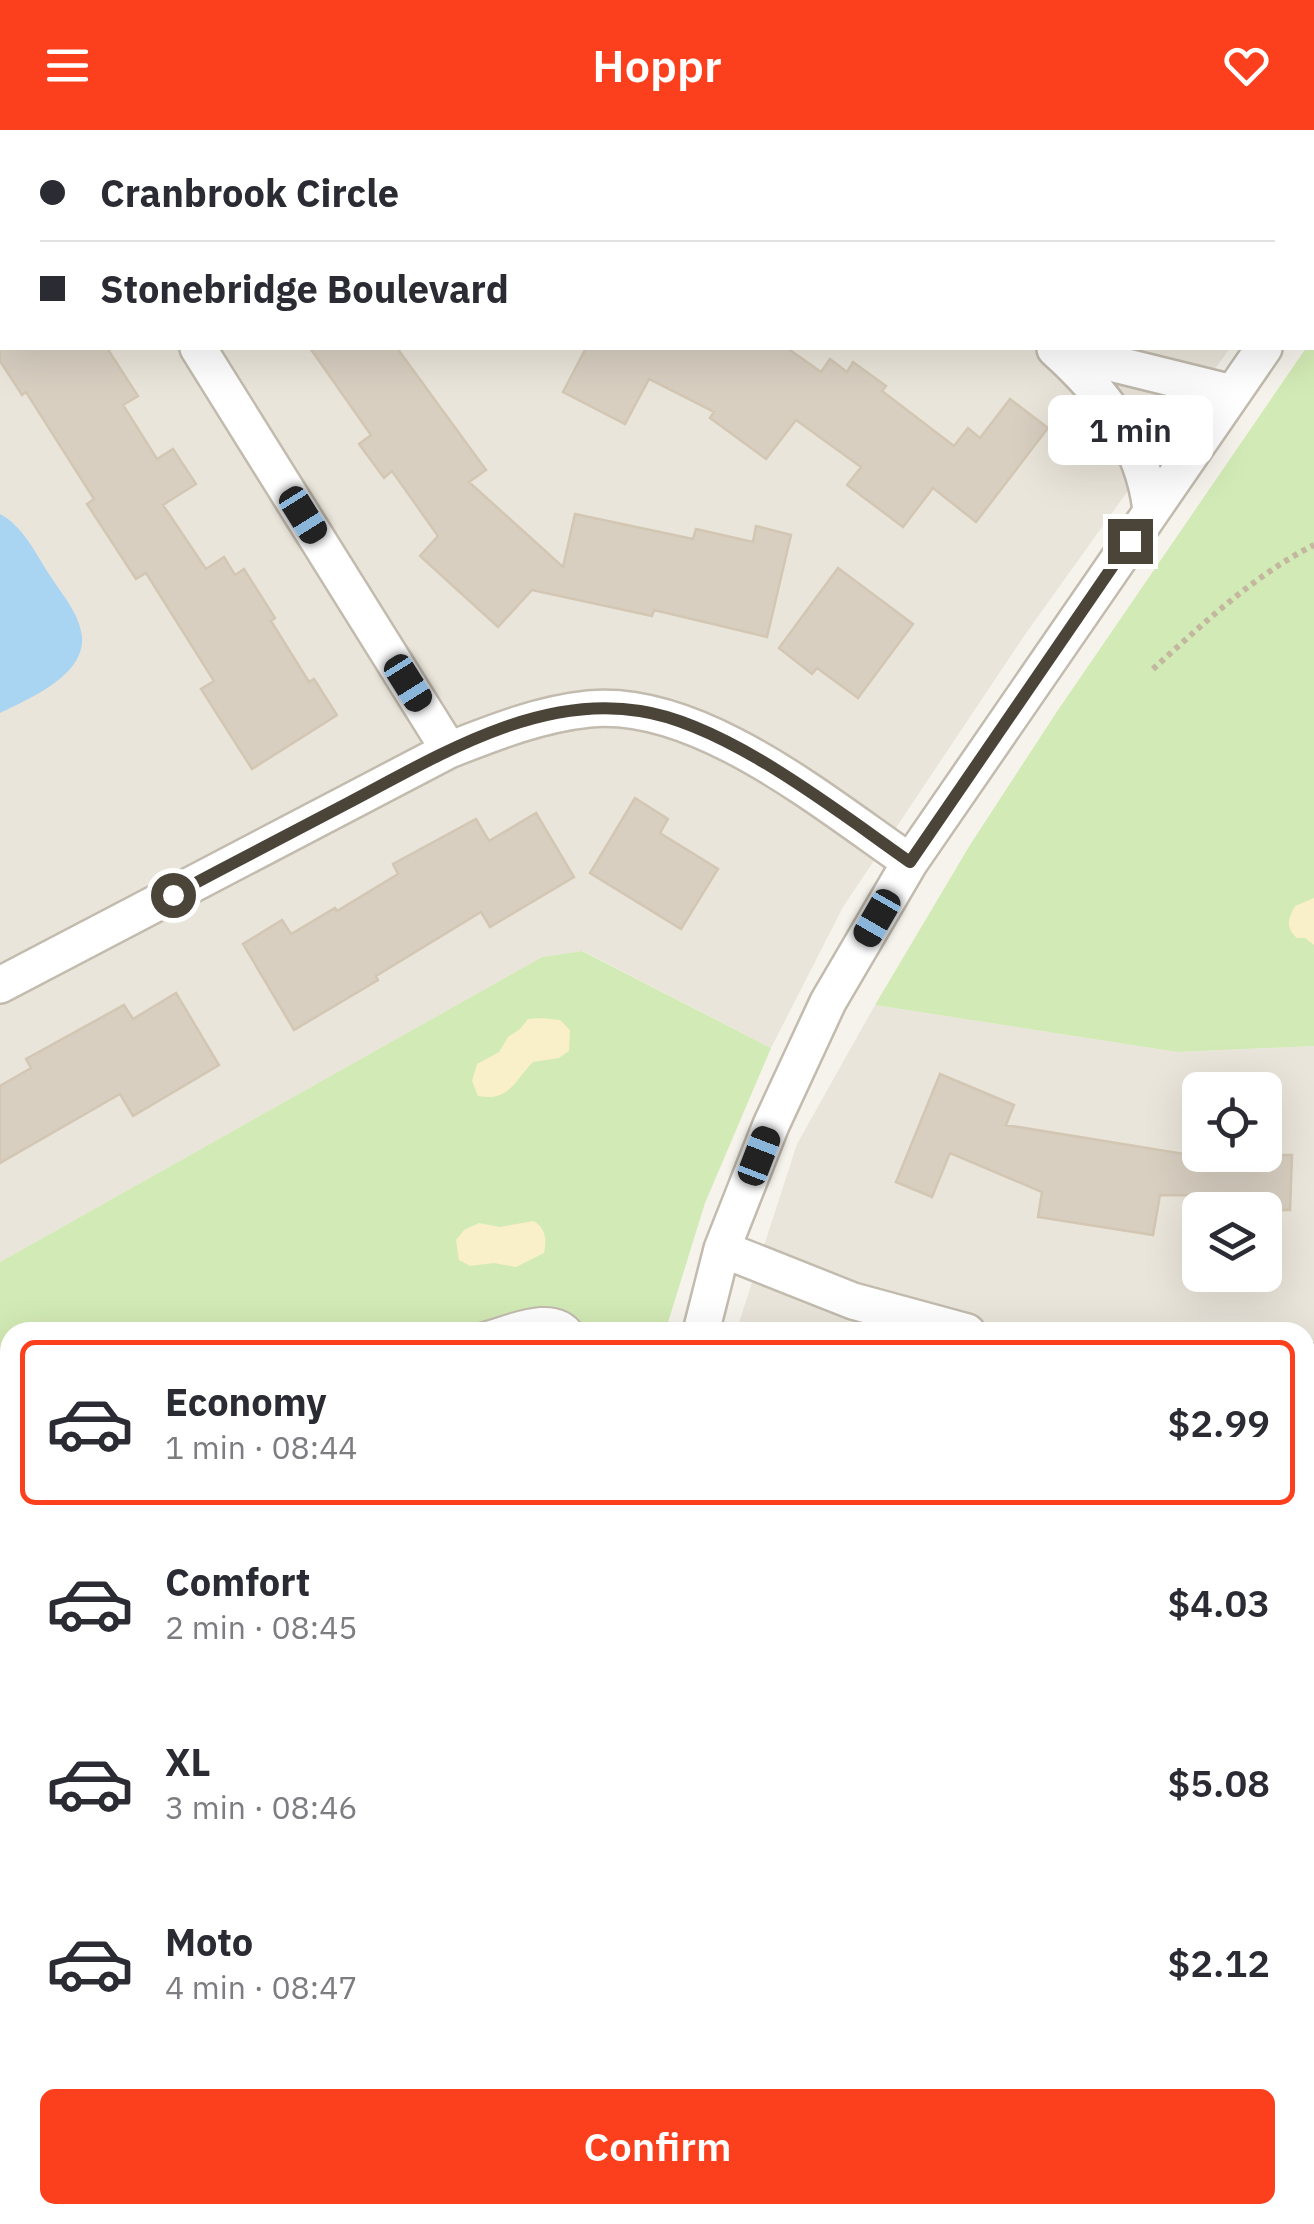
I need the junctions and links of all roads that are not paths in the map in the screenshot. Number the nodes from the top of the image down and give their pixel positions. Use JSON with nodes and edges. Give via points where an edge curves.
{"nodes":[{"id":1,"x":199,"y":350,"type":"edge"},
{"id":2,"x":1055,"y":350,"type":"edge"},
{"id":3,"x":1061,"y":350,"type":"edge"},
{"id":4,"x":1263,"y":350,"type":"edge"},
{"id":5,"x":1232,"y":393,"type":"junction"},
{"id":6,"x":1152,"y":511,"type":"junction"},
{"id":7,"x":449,"y":750,"type":"junction"},
{"id":8,"x":910,"y":862,"type":"junction"},
{"id":9,"x":0,"y":985,"type":"edge"},
{"id":10,"x":722,"y":1249,"type":"junction"},
{"id":11,"x":515,"y":1322,"type":"edge"},
{"id":12,"x":563,"y":1322,"type":"edge"},
{"id":13,"x":704,"y":1322,"type":"edge"},
{"id":14,"x":930,"y":1322,"type":"edge"}],
"edges":[{"from":1,"to":7,"type":"street"},
{"from":2,"to":6,"type":"street","via":[[1084,376],[1137,452]]},
{"from":3,"to":5,"type":"street"},
{"from":4,"to":5,"type":"street"},
{"from":5,"to":6,"type":"street"},
{"from":6,"to":8,"type":"street"},
{"from":7,"to":8,"type":"street","via":[[524,721],[591,708],[641,711],[751,754]]},
{"from":7,"to":9,"type":"street"},
{"from":8,"to":10,"type":"street","via":[[828,1002]]},
{"from":10,"to":13,"type":"street"},
{"from":10,"to":14,"type":"street","via":[[853,1301]]},
{"from":11,"to":12,"type":"lane"}]}
